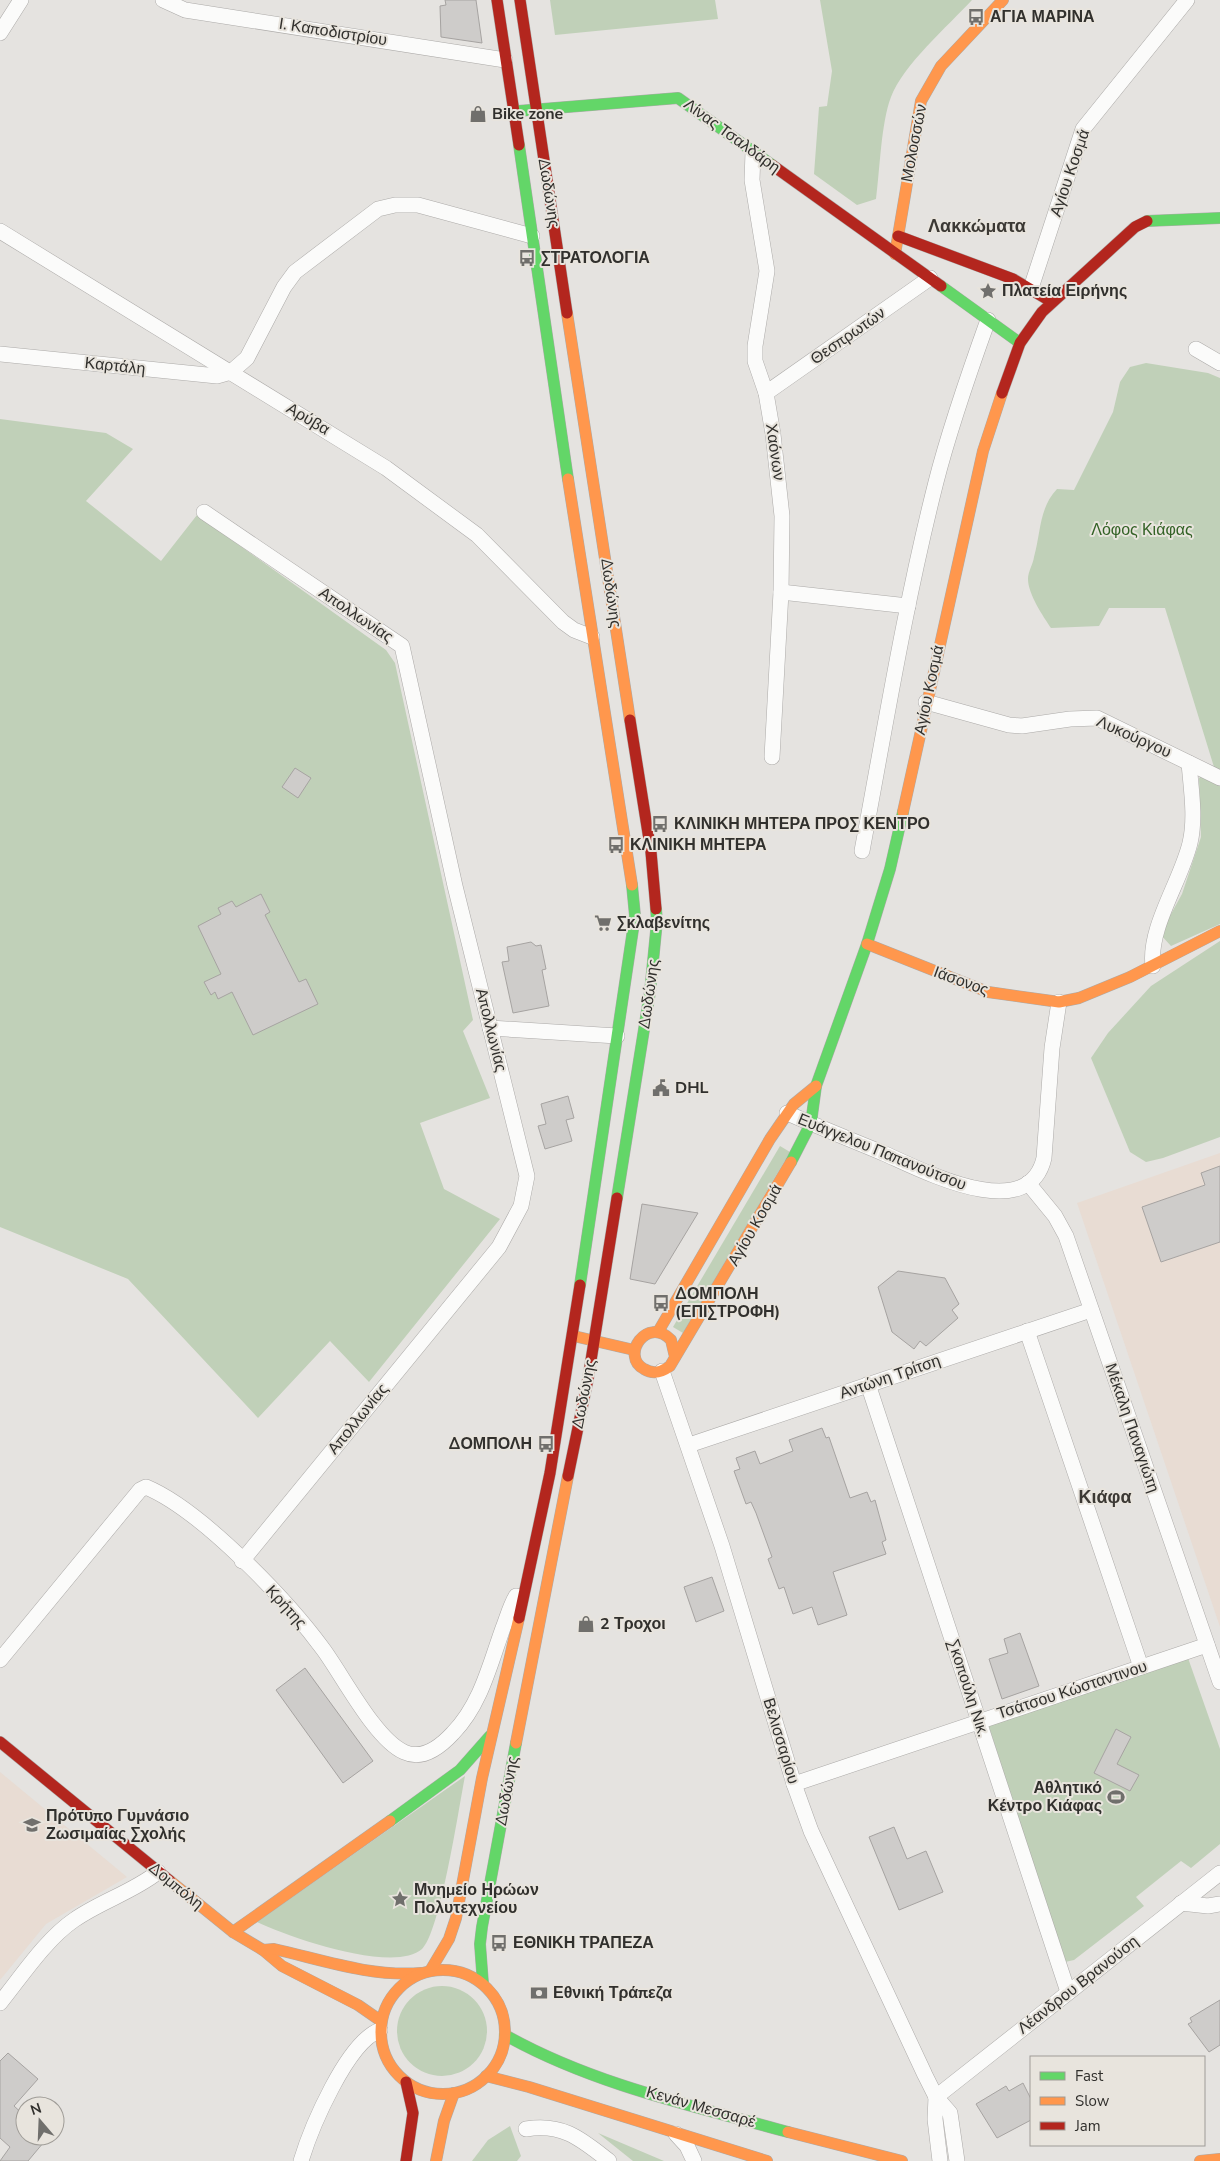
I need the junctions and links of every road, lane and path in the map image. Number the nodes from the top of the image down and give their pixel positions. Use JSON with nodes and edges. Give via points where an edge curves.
{"nodes":[{"id":1,"x":21,"y":0,"type":"edge"},
{"id":2,"x":163,"y":0,"type":"edge"},
{"id":3,"x":496,"y":0,"type":"edge"},
{"id":4,"x":520,"y":0,"type":"edge"},
{"id":5,"x":1003,"y":0,"type":"edge"},
{"id":6,"x":1188,"y":0,"type":"edge"},
{"id":7,"x":0,"y":33,"type":"edge"},
{"id":8,"x":505,"y":60,"type":"junction"},
{"id":9,"x":535,"y":110,"type":"junction"},
{"id":10,"x":513,"y":112,"type":"junction"},
{"id":11,"x":753,"y":152,"type":"junction"},
{"id":12,"x":1220,"y":218,"type":"edge"},
{"id":13,"x":0,"y":231,"type":"edge"},
{"id":14,"x":532,"y":236,"type":"junction"},
{"id":15,"x":898,"y":236,"type":"junction"},
{"id":16,"x":895,"y":254,"type":"junction"},
{"id":17,"x":930,"y":278,"type":"junction"},
{"id":18,"x":1031,"y":288,"type":"junction"},
{"id":19,"x":1052,"y":302,"type":"junction"},
{"id":20,"x":988,"y":320,"type":"junction"},
{"id":21,"x":1020,"y":343,"type":"junction"},
{"id":22,"x":1196,"y":349,"type":"dead end"},
{"id":23,"x":0,"y":354,"type":"edge"},
{"id":24,"x":1220,"y":363,"type":"edge"},
{"id":25,"x":231,"y":372,"type":"junction"},
{"id":26,"x":766,"y":393,"type":"junction"},
{"id":27,"x":204,"y":512,"type":"dead end"},
{"id":28,"x":781,"y":592,"type":"junction"},
{"id":29,"x":908,"y":606,"type":"junction"},
{"id":30,"x":592,"y":637,"type":"junction"},
{"id":31,"x":926,"y":702,"type":"junction"},
{"id":32,"x":772,"y":758,"type":"dead end"},
{"id":33,"x":1190,"y":763,"type":"junction"},
{"id":34,"x":1220,"y":778,"type":"edge"},
{"id":35,"x":862,"y":851,"type":"dead end"},
{"id":36,"x":1220,"y":931,"type":"edge"},
{"id":37,"x":867,"y":944,"type":"junction"},
{"id":38,"x":1153,"y":966,"type":"junction"},
{"id":39,"x":1059,"y":1002,"type":"junction"},
{"id":40,"x":490,"y":1028,"type":"junction"},
{"id":41,"x":617,"y":1036,"type":"junction"},
{"id":42,"x":816,"y":1086,"type":"junction"},
{"id":43,"x":787,"y":1113,"type":"junction"},
{"id":44,"x":811,"y":1123,"type":"junction"},
{"id":45,"x":1028,"y":1183,"type":"junction"},
{"id":46,"x":1092,"y":1310,"type":"junction"},
{"id":47,"x":1027,"y":1331,"type":"junction"},
{"id":48,"x":658,"y":1332,"type":"junction"},
{"id":49,"x":572,"y":1335,"type":"junction"},
{"id":50,"x":594,"y":1340,"type":"junction"},
{"id":51,"x":634,"y":1350,"type":"junction"},
{"id":52,"x":675,"y":1357,"type":"junction"},
{"id":53,"x":662,"y":1372,"type":"junction"},
{"id":54,"x":868,"y":1384,"type":"junction"},
{"id":55,"x":689,"y":1445,"type":"junction"},
{"id":56,"x":242,"y":1561,"type":"junction"},
{"id":57,"x":527,"y":1587,"type":"junction"},
{"id":58,"x":1207,"y":1645,"type":"junction"},
{"id":59,"x":0,"y":1660,"type":"edge"},
{"id":60,"x":1141,"y":1667,"type":"junction"},
{"id":61,"x":1220,"y":1682,"type":"edge"},
{"id":62,"x":979,"y":1721,"type":"junction"},
{"id":63,"x":491,"y":1735,"type":"junction"},
{"id":64,"x":0,"y":1742,"type":"edge"},
{"id":65,"x":794,"y":1784,"type":"junction"},
{"id":66,"x":158,"y":1872,"type":"junction"},
{"id":67,"x":1220,"y":1872,"type":"edge"},
{"id":68,"x":1181,"y":1903,"type":"junction"},
{"id":69,"x":1220,"y":1904,"type":"edge"},
{"id":70,"x":233,"y":1932,"type":"junction"},
{"id":71,"x":263,"y":1950,"type":"junction"},
{"id":72,"x":426,"y":1972,"type":"junction"},
{"id":73,"x":482,"y":1984,"type":"junction"},
{"id":74,"x":1068,"y":1992,"type":"junction"},
{"id":75,"x":0,"y":2003,"type":"edge"},
{"id":76,"x":380,"y":2026,"type":"junction"},
{"id":77,"x":505,"y":2035,"type":"junction"},
{"id":78,"x":486,"y":2076,"type":"junction"},
{"id":79,"x":406,"y":2082,"type":"junction"},
{"id":80,"x":454,"y":2093,"type":"junction"},
{"id":81,"x":936,"y":2097,"type":"junction"},
{"id":82,"x":526,"y":2129,"type":"dead end"},
{"id":83,"x":676,"y":2134,"type":"junction"},
{"id":84,"x":1220,"y":2159,"type":"edge"},
{"id":85,"x":301,"y":2161,"type":"edge"},
{"id":86,"x":406,"y":2161,"type":"edge"},
{"id":87,"x":436,"y":2161,"type":"edge"},
{"id":88,"x":609,"y":2161,"type":"edge"},
{"id":89,"x":694,"y":2161,"type":"edge"},
{"id":90,"x":767,"y":2161,"type":"edge"},
{"id":91,"x":902,"y":2161,"type":"edge"},
{"id":92,"x":940,"y":2161,"type":"edge"},
{"id":93,"x":957,"y":2161,"type":"edge"},
{"id":94,"x":1200,"y":2161,"type":"edge"}],
"edges":[{"from":1,"to":7,"type":"street"},
{"from":2,"to":8,"type":"street","name":"Ι. Καποδιστρίου","via":[[185,10]]},
{"from":3,"to":8,"type":"main road","name":"Δωδώνης"},
{"from":4,"to":9,"type":"main road","name":"Δωδώνης"},
{"from":5,"to":15,"type":"main road","name":"Μολοσσών","via":[[941,66],[927,88],[914,131]]},
{"from":6,"to":18,"type":"street","name":"Αγίου Κοσμά","via":[[1084,129]]},
{"from":8,"to":10,"type":"main road","name":"Δωδώνης"},
{"from":9,"to":10,"type":"main road","name":"Λίνας Τσαλδάρη"},
{"from":9,"to":11,"type":"main road","name":"Λίνας Τσαλδάρη","via":[[674,96]]},
{"from":9,"to":50,"type":"main road","name":"Δωδώνης","via":[[651,852],[657,921],[650,992]]},
{"from":10,"to":14,"type":"main road","name":"Δωδώνης"},
{"from":11,"to":16,"type":"main road","name":"Λίνας Τσαλδάρη"},
{"from":11,"to":26,"type":"street","name":"Χαόνων","via":[[752,180],[767,271],[755,346]]},
{"from":12,"to":19,"type":"main road","name":"Αγίου Κοσμά","via":[[1147,221],[1135,227]]},
{"from":13,"to":25,"type":"street","name":"Αρύβα"},
{"from":14,"to":25,"type":"street","via":[[418,205],[378,209],[295,272],[250,353]]},
{"from":14,"to":30,"type":"main road","name":"Δωδώνης"},
{"from":15,"to":16,"type":"main road","name":"Μολοσσών"},
{"from":15,"to":18,"type":"main road"},
{"from":16,"to":17,"type":"main road","name":"Λίνας Τσαλδάρη"},
{"from":17,"to":20,"type":"main road","name":"Λίνας Τσαλδάρη"},
{"from":17,"to":26,"type":"street","name":"Θεσπρωτών"},
{"from":18,"to":19,"type":"main road"},
{"from":19,"to":21,"type":"main road","name":"Αγίου Κοσμά"},
{"from":20,"to":21,"type":"main road","name":"Λίνας Τσαλδάρη"},
{"from":20,"to":29,"type":"street","via":[[957,408],[936,482]]},
{"from":21,"to":31,"type":"main road","name":"Αγίου Κοσμά","via":[[983,451]]},
{"from":22,"to":24,"type":"street"},
{"from":23,"to":25,"type":"street","name":"Καρτάλη","via":[[191,374],[217,376]]},
{"from":25,"to":30,"type":"street","name":"Αρύβα","via":[[366,455],[462,523],[556,615],[574,630]]},
{"from":26,"to":28,"type":"street","name":"Χαόνων","via":[[782,516]]},
{"from":27,"to":40,"type":"street","name":"Απολλωνίας","via":[[402,646]]},
{"from":28,"to":29,"type":"street"},
{"from":28,"to":32,"type":"street","name":"Χαόνων"},
{"from":29,"to":35,"type":"street"},
{"from":30,"to":41,"type":"main road","name":"Δωδώνης","via":[[634,904],[630,957]]},
{"from":31,"to":33,"type":"street","name":"Λυκούργου","via":[[1009,725],[1097,718]]},
{"from":31,"to":37,"type":"main road","name":"Αγίου Κοσμά","via":[[890,869]]},
{"from":33,"to":34,"type":"street","name":"Λυκούργου"},
{"from":33,"to":38,"type":"street","via":[[1191,840],[1182,873],[1154,939]]},
{"from":36,"to":38,"type":"main road"},
{"from":37,"to":39,"type":"main road","name":"Ιάσονος","via":[[988,992]]},
{"from":37,"to":42,"type":"main road","name":"Αγίου Κοσμά"},
{"from":38,"to":39,"type":"main road","via":[[1079,998]]},
{"from":39,"to":45,"type":"street","via":[[1052,1048],[1044,1158],[1038,1175]]},
{"from":40,"to":41,"type":"street"},
{"from":40,"to":56,"type":"street","name":"Απολλωνίας","via":[[527,1176],[525,1194],[515,1220],[499,1247]]},
{"from":41,"to":49,"type":"main road","name":"Δωδώνης"},
{"from":42,"to":43,"type":"main road","name":"Αγίου Κοσμά"},
{"from":42,"to":44,"type":"main road","name":"Αγίου Κοσμά"},
{"from":43,"to":44,"type":"street","name":"Ευάγγελου Παπανούτσου"},
{"from":43,"to":48,"type":"main road","name":"Αγίου Κοσμά"},
{"from":44,"to":45,"type":"street","name":"Ευάγγελου Παπανούτσου","via":[[963,1186],[999,1191]]},
{"from":44,"to":52,"type":"main road","name":"Αγίου Κοσμά","via":[[720,1285]]},
{"from":45,"to":46,"type":"street","name":"Μέκαλη Παναγιώτη","via":[[1061,1224]]},
{"from":46,"to":47,"type":"street","name":"Αντώνη Τρίτση"},
{"from":46,"to":58,"type":"street","name":"Μέκαλη Παναγιώτη"},
{"from":47,"to":54,"type":"street","name":"Αντώνη Τρίτση"},
{"from":47,"to":60,"type":"street"},
{"from":48,"to":51,"type":"main road","via":[[644,1335]]},
{"from":48,"to":52,"type":"main road","via":[[673,1342]]},
{"from":49,"to":50,"type":"main road"},
{"from":49,"to":57,"type":"main road","name":"Δωδώνης","via":[[546,1498]]},
{"from":50,"to":51,"type":"main road"},
{"from":50,"to":73,"type":"main road","name":"Δωδώνης","via":[[482,1926]]},
{"from":51,"to":53,"type":"main road","via":[[642,1369]]},
{"from":52,"to":53,"type":"main road"},
{"from":53,"to":55,"type":"street","name":"Βελισσαρίου"},
{"from":54,"to":55,"type":"street","name":"Αντώνη Τρίτση"},
{"from":54,"to":62,"type":"street","name":"Σκοπούλη Νικ."},
{"from":55,"to":65,"type":"street","name":"Βελισσαρίου"},
{"from":56,"to":57,"type":"street","name":"Κρήτης","via":[[322,1648],[382,1735],[402,1751],[415,1755],[440,1745],[471,1709],[483,1685],[514,1598]]},
{"from":56,"to":59,"type":"street","name":"Κρήτης","via":[[178,1506],[146,1488],[135,1496]]},
{"from":57,"to":63,"type":"main road","name":"Δωδώνης"},
{"from":58,"to":60,"type":"street","name":"Τσάτσου Κώσταντινου"},
{"from":58,"to":61,"type":"street","name":"Μέκαλη Παναγιώτη"},
{"from":60,"to":62,"type":"street","name":"Τσάτσου Κώσταντινου"},
{"from":62,"to":65,"type":"street","name":"Τσάτσου Κώσταντινου"},
{"from":62,"to":74,"type":"street","name":"Σκοπούλη Νικ."},
{"from":63,"to":70,"type":"main road","via":[[445,1782]]},
{"from":63,"to":72,"type":"main road","name":"Δωδώνης","via":[[456,1918],[444,1949]]},
{"from":64,"to":66,"type":"main road","name":"Δομπόλη"},
{"from":65,"to":81,"type":"street","name":"Βελισσαρίου","via":[[822,1857]]},
{"from":66,"to":70,"type":"main road","name":"Δομπόλη"},
{"from":66,"to":75,"type":"street","via":[[135,1888],[72,1921]]},
{"from":67,"to":68,"type":"street","name":"Λέανδρου Βρανούση"},
{"from":68,"to":69,"type":"street"},
{"from":68,"to":74,"type":"street","name":"Λέανδρου Βρανούση"},
{"from":70,"to":71,"type":"main road","name":"Δομπόλη"},
{"from":71,"to":72,"type":"main road","via":[[274,1949],[380,1974],[404,1976]]},
{"from":71,"to":76,"type":"main road","name":"Δομπόλη","via":[[282,1966],[358,2005]]},
{"from":72,"to":73,"type":"main road","via":[[455,1970]]},
{"from":72,"to":76,"type":"main road","name":"Δωδώνης","via":[[410,1978],[396,1990],[386,2005]]},
{"from":73,"to":77,"type":"main road","via":[[499,2005]]},
{"from":74,"to":81,"type":"street","name":"Λέανδρου Βρανούση"},
{"from":76,"to":79,"type":"main road","via":[[382,2047],[388,2062]]},
{"from":76,"to":85,"type":"street","via":[[364,2039],[344,2068],[313,2125]]},
{"from":77,"to":78,"type":"main road","via":[[498,2060]]},
{"from":77,"to":91,"type":"main road","name":"Κενάν Μεσσαρέ","via":[[540,2055],[586,2073],[738,2118]]},
{"from":78,"to":80,"type":"main road","via":[[466,2090]]},
{"from":78,"to":83,"type":"main road","name":"Κενάν Μεσσαρέ"},
{"from":79,"to":80,"type":"main road","via":[[433,2093]]},
{"from":79,"to":86,"type":"main road","via":[[412,2113]]},
{"from":80,"to":87,"type":"main road","via":[[444,2121]]},
{"from":81,"to":92,"type":"street"},
{"from":81,"to":93,"type":"street","via":[[950,2113]]},
{"from":82,"to":88,"type":"street","via":[[560,2129]]},
{"from":83,"to":89,"type":"street"},
{"from":83,"to":90,"type":"main road","name":"Κενάν Μεσσαρέ"},
{"from":84,"to":94,"type":"main road"}]}
